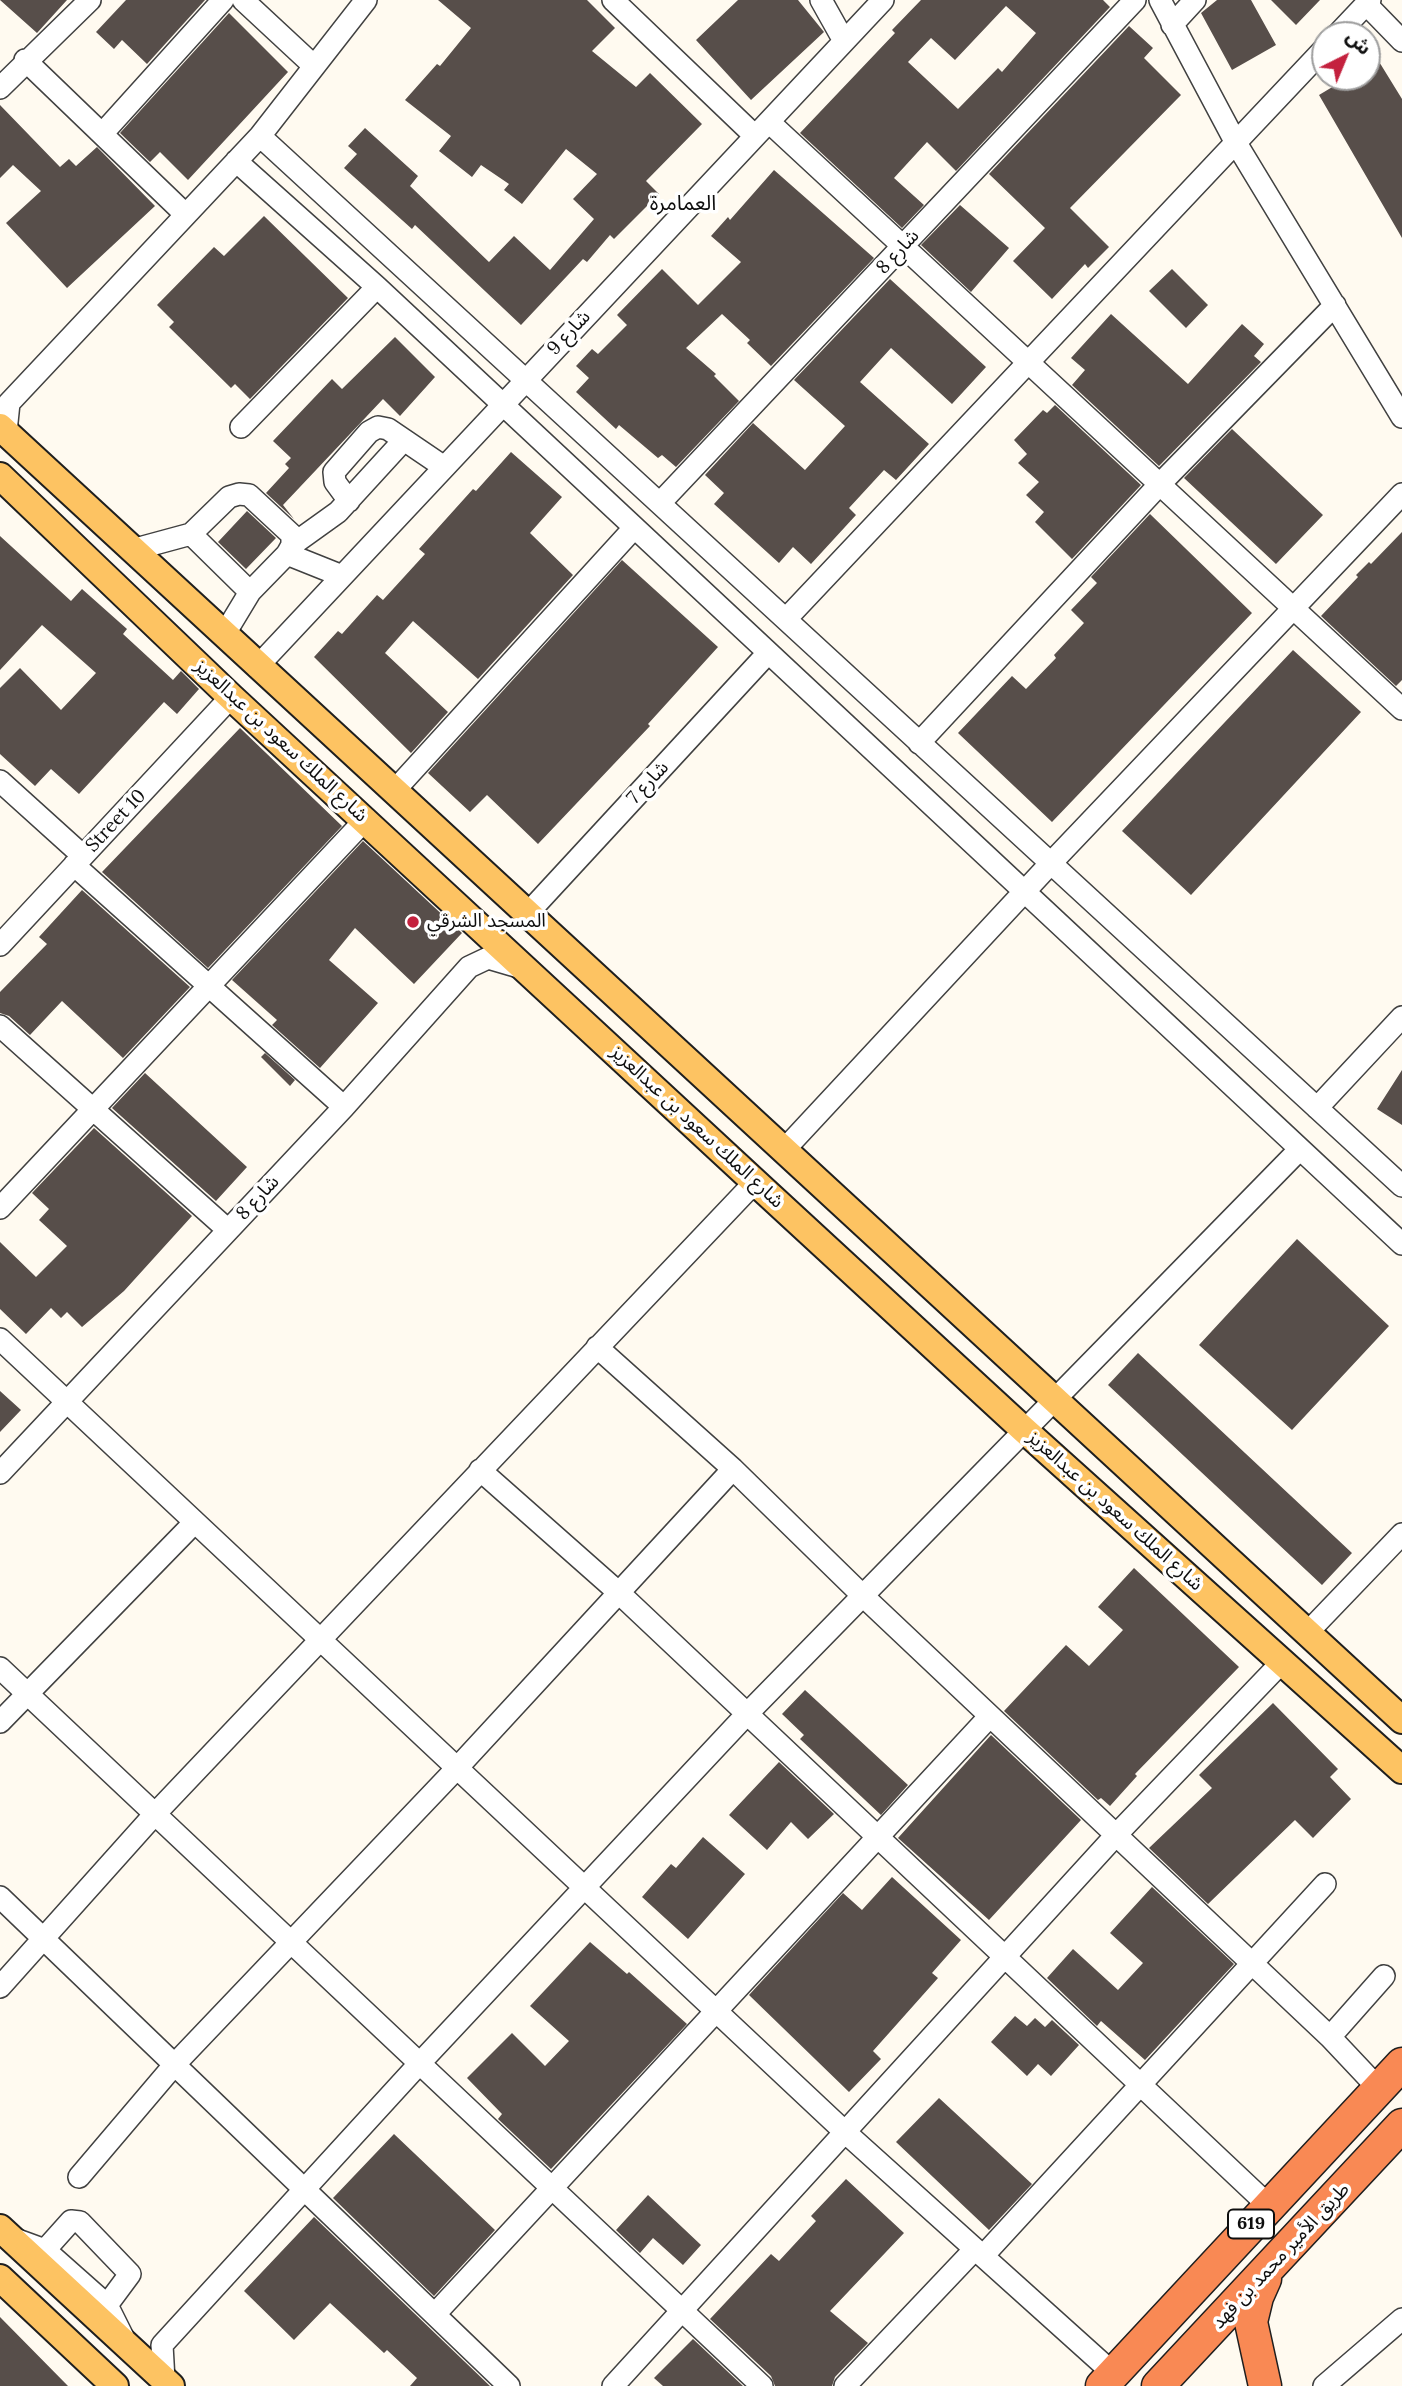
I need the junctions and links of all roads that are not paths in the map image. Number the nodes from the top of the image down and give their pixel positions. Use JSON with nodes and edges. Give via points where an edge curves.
{"nodes":[{"id":1,"x":90,"y":0,"type":"edge"},
{"id":2,"x":223,"y":0,"type":"edge"},
{"id":3,"x":243,"y":0,"type":"edge"},
{"id":4,"x":366,"y":0,"type":"edge"},
{"id":5,"x":613,"y":0,"type":"edge"},
{"id":6,"x":821,"y":0,"type":"edge"},
{"id":7,"x":883,"y":0,"type":"edge"},
{"id":8,"x":1135,"y":0,"type":"edge"},
{"id":9,"x":1160,"y":0,"type":"edge"},
{"id":10,"x":1195,"y":0,"type":"edge"},
{"id":11,"x":1368,"y":2,"type":"edge"},
{"id":12,"x":1350,"y":21,"type":"edge"},
{"id":13,"x":1172,"y":25,"type":"junction"},
{"id":14,"x":844,"y":41,"type":"junction"},
{"id":15,"x":1402,"y":41,"type":"edge"},
{"id":16,"x":26,"y":60,"type":"junction"},
{"id":17,"x":1311,"y":63,"type":"edge"},
{"id":18,"x":314,"y":66,"type":"junction"},
{"id":19,"x":0,"y":88,"type":"edge"},
{"id":20,"x":762,"y":129,"type":"junction"},
{"id":21,"x":102,"y":134,"type":"junction"},
{"id":22,"x":260,"y":136,"type":"junction"},
{"id":23,"x":1236,"y":143,"type":"junction"},
{"id":24,"x":236,"y":161,"type":"junction"},
{"id":25,"x":185,"y":214,"type":"junction"},
{"id":26,"x":902,"y":247,"type":"junction"},
{"id":27,"x":377,"y":287,"type":"junction"},
{"id":28,"x":1335,"y":304,"type":"junction"},
{"id":29,"x":1027,"y":364,"type":"junction"},
{"id":30,"x":526,"y":379,"type":"junction"},
{"id":31,"x":502,"y":404,"type":"junction"},
{"id":32,"x":1402,"y":417,"type":"edge"},
{"id":33,"x":241,"y":427,"type":"dead end"},
{"id":34,"x":3,"y":429,"type":"edge"},
{"id":35,"x":403,"y":442,"type":"junction"},
{"id":36,"x":444,"y":467,"type":"junction"},
{"id":37,"x":0,"y":476,"type":"edge"},
{"id":38,"x":1159,"y":485,"type":"junction"},
{"id":39,"x":1402,"y":494,"type":"edge"},
{"id":40,"x":349,"y":501,"type":"junction"},
{"id":41,"x":660,"y":503,"type":"junction"},
{"id":42,"x":634,"y":528,"type":"junction"},
{"id":43,"x":191,"y":534,"type":"junction"},
{"id":44,"x":132,"y":550,"type":"junction"},
{"id":45,"x":290,"y":550,"type":"junction"},
{"id":46,"x":342,"y":576,"type":"junction"},
{"id":47,"x":250,"y":592,"type":"junction"},
{"id":48,"x":1294,"y":607,"type":"junction"},
{"id":49,"x":786,"y":619,"type":"junction"},
{"id":50,"x":224,"y":635,"type":"junction"},
{"id":51,"x":768,"y":653,"type":"junction"},
{"id":52,"x":257,"y":667,"type":"junction"},
{"id":53,"x":232,"y":697,"type":"junction"},
{"id":54,"x":1402,"y":709,"type":"edge"},
{"id":55,"x":919,"y":743,"type":"junction"},
{"id":56,"x":0,"y":781,"type":"edge"},
{"id":57,"x":394,"y":791,"type":"junction"},
{"id":58,"x":366,"y":819,"type":"junction"},
{"id":59,"x":79,"y":861,"type":"junction"},
{"id":60,"x":1051,"y":863,"type":"junction"},
{"id":61,"x":1025,"y":892,"type":"junction"},
{"id":62,"x":528,"y":913,"type":"junction"},
{"id":63,"x":0,"y":945,"type":"edge"},
{"id":64,"x":531,"y":971,"type":"junction"},
{"id":65,"x":209,"y":986,"type":"junction"},
{"id":66,"x":1402,"y":1017,"type":"edge"},
{"id":67,"x":0,"y":1026,"type":"edge"},
{"id":68,"x":344,"y":1107,"type":"junction"},
{"id":69,"x":1317,"y":1108,"type":"junction"},
{"id":70,"x":93,"y":1110,"type":"junction"},
{"id":71,"x":1300,"y":1149,"type":"junction"},
{"id":72,"x":784,"y":1150,"type":"junction"},
{"id":73,"x":755,"y":1182,"type":"junction"},
{"id":74,"x":1402,"y":1186,"type":"edge"},
{"id":75,"x":0,"y":1208,"type":"edge"},
{"id":76,"x":228,"y":1230,"type":"junction"},
{"id":77,"x":1402,"y":1244,"type":"edge"},
{"id":78,"x":0,"y":1339,"type":"edge"},
{"id":79,"x":597,"y":1347,"type":"junction"},
{"id":80,"x":1055,"y":1399,"type":"junction"},
{"id":81,"x":67,"y":1403,"type":"junction"},
{"id":82,"x":1023,"y":1429,"type":"junction"},
{"id":83,"x":733,"y":1469,"type":"junction"},
{"id":84,"x":480,"y":1470,"type":"junction"},
{"id":85,"x":0,"y":1473,"type":"edge"},
{"id":86,"x":194,"y":1523,"type":"junction"},
{"id":87,"x":1402,"y":1534,"type":"edge"},
{"id":88,"x":618,"y":1592,"type":"junction"},
{"id":89,"x":862,"y":1595,"type":"junction"},
{"id":90,"x":1308,"y":1632,"type":"junction"},
{"id":91,"x":320,"y":1640,"type":"junction"},
{"id":92,"x":1283,"y":1661,"type":"junction"},
{"id":93,"x":0,"y":1668,"type":"edge"},
{"id":94,"x":27,"y":1693,"type":"junction"},
{"id":95,"x":746,"y":1715,"type":"junction"},
{"id":96,"x":990,"y":1716,"type":"junction"},
{"id":97,"x":1402,"y":1720,"type":"edge"},
{"id":98,"x":0,"y":1722,"type":"edge"},
{"id":99,"x":458,"y":1767,"type":"junction"},
{"id":100,"x":1402,"y":1770,"type":"edge"},
{"id":101,"x":154,"y":1815,"type":"junction"},
{"id":102,"x":1116,"y":1835,"type":"junction"},
{"id":103,"x":878,"y":1839,"type":"junction"},
{"id":104,"x":1325,"y":1884,"type":"dead end"},
{"id":105,"x":586,"y":1886,"type":"junction"},
{"id":106,"x":0,"y":1897,"type":"edge"},
{"id":107,"x":42,"y":1938,"type":"junction"},
{"id":108,"x":291,"y":1944,"type":"junction"},
{"id":109,"x":1004,"y":1958,"type":"junction"},
{"id":110,"x":1250,"y":1963,"type":"junction"},
{"id":111,"x":1384,"y":1976,"type":"dead end"},
{"id":112,"x":0,"y":1987,"type":"edge"},
{"id":113,"x":718,"y":2011,"type":"junction"},
{"id":114,"x":1330,"y":2037,"type":"junction"},
{"id":115,"x":175,"y":2064,"type":"junction"},
{"id":116,"x":419,"y":2064,"type":"junction"},
{"id":117,"x":1402,"y":2064,"type":"edge"},
{"id":118,"x":1141,"y":2084,"type":"junction"},
{"id":119,"x":1379,"y":2089,"type":"junction"},
{"id":120,"x":1402,"y":2125,"type":"edge"},
{"id":121,"x":846,"y":2133,"type":"junction"},
{"id":122,"x":79,"y":2178,"type":"dead end"},
{"id":123,"x":306,"y":2188,"type":"junction"},
{"id":124,"x":553,"y":2190,"type":"junction"},
{"id":125,"x":1268,"y":2205,"type":"junction"},
{"id":126,"x":4,"y":2233,"type":"edge"},
{"id":127,"x":45,"y":2249,"type":"junction"},
{"id":128,"x":979,"y":2252,"type":"junction"},
{"id":129,"x":1270,"y":2269,"type":"junction"},
{"id":130,"x":0,"y":2278,"type":"edge"},
{"id":131,"x":107,"y":2305,"type":"junction"},
{"id":132,"x":682,"y":2311,"type":"junction"},
{"id":133,"x":435,"y":2315,"type":"junction"},
{"id":134,"x":1402,"y":2319,"type":"edge"},
{"id":135,"x":127,"y":2345,"type":"junction"},
{"id":136,"x":1108,"y":2380,"type":"edge"},
{"id":137,"x":168,"y":2383,"type":"edge"},
{"id":138,"x":115,"y":2386,"type":"edge"},
{"id":139,"x":509,"y":2386,"type":"edge"},
{"id":140,"x":613,"y":2386,"type":"edge"},
{"id":141,"x":762,"y":2386,"type":"edge"},
{"id":142,"x":845,"y":2386,"type":"edge"},
{"id":143,"x":1158,"y":2386,"type":"edge"},
{"id":144,"x":1171,"y":2386,"type":"edge"},
{"id":145,"x":1184,"y":2386,"type":"edge"},
{"id":146,"x":1265,"y":2386,"type":"edge"},
{"id":147,"x":1324,"y":2386,"type":"edge"}],
"edges":[{"from":1,"to":16,"type":"street"},
{"from":2,"to":21,"type":"street"},
{"from":3,"to":18,"type":"street"},
{"from":4,"to":18,"type":"street"},
{"from":5,"to":20,"type":"street"},
{"from":6,"to":14,"type":"street"},
{"from":7,"to":14,"type":"street","name":"شارع 9"},
{"from":8,"to":26,"type":"street","name":"شارع 8"},
{"from":9,"to":13,"type":"street"},
{"from":10,"to":13,"type":"street"},
{"from":11,"to":12,"type":"street"},
{"from":11,"to":15,"type":"street"},
{"from":13,"to":23,"type":"street"},
{"from":14,"to":20,"type":"street","name":"شارع 9"},
{"from":16,"to":19,"type":"street"},
{"from":16,"to":21,"type":"street"},
{"from":17,"to":23,"type":"street"},
{"from":18,"to":22,"type":"street"},
{"from":20,"to":26,"type":"street"},
{"from":20,"to":30,"type":"street","name":"شارع 9"},
{"from":21,"to":25,"type":"street"},
{"from":22,"to":24,"type":"street"},
{"from":22,"to":30,"type":"street"},
{"from":23,"to":28,"type":"street"},
{"from":23,"to":29,"type":"street"},
{"from":24,"to":25,"type":"street"},
{"from":24,"to":27,"type":"street"},
{"from":25,"to":34,"type":"street","via":[[9,403]]},
{"from":26,"to":29,"type":"street"},
{"from":26,"to":41,"type":"street","name":"شارع 8"},
{"from":27,"to":31,"type":"street"},
{"from":27,"to":33,"type":"street"},
{"from":28,"to":32,"type":"street"},
{"from":28,"to":38,"type":"street"},
{"from":29,"to":38,"type":"street"},
{"from":29,"to":49,"type":"street"},
{"from":30,"to":31,"type":"street","name":"شارع 9"},
{"from":30,"to":41,"type":"street"},
{"from":31,"to":36,"type":"street","name":"شارع 9"},
{"from":31,"to":42,"type":"street"},
{"from":34,"to":44,"type":"main road","name":"شارع الملك سعود بن عبدالعزيز"},
{"from":35,"to":36,"type":"street"},
{"from":35,"to":40,"type":"street"},
{"from":35,"to":40,"type":"street","via":[[378,427],[339,463],[335,482]]},
{"from":36,"to":46,"type":"street","name":"شارع 9"},
{"from":37,"to":53,"type":"main road","name":"شارع الملك سعود بن عبدالعزيز"},
{"from":38,"to":48,"type":"street"},
{"from":38,"to":55,"type":"street"},
{"from":39,"to":48,"type":"street"},
{"from":40,"to":45,"type":"street"},
{"from":41,"to":49,"type":"street"},
{"from":42,"to":51,"type":"street"},
{"from":42,"to":57,"type":"street"},
{"from":43,"to":44,"type":"street"},
{"from":43,"to":45,"type":"street","via":[[229,497],[249,495],[292,534]]},
{"from":43,"to":47,"type":"street"},
{"from":44,"to":50,"type":"main road","name":"شارع الملك سعود بن عبدالعزيز"},
{"from":45,"to":46,"type":"street"},
{"from":45,"to":47,"type":"street"},
{"from":46,"to":52,"type":"street","name":"شارع 9"},
{"from":47,"to":50,"type":"street"},
{"from":48,"to":54,"type":"street"},
{"from":48,"to":60,"type":"street"},
{"from":49,"to":55,"type":"street"},
{"from":50,"to":52,"type":"main road","name":"شارع الملك سعود بن عبدالعزيز"},
{"from":51,"to":61,"type":"street"},
{"from":51,"to":62,"type":"street","name":"شارع 7"},
{"from":52,"to":57,"type":"main road","name":"شارع الملك سعود بن عبدالعزيز"},
{"from":53,"to":58,"type":"main road","name":"شارع الملك سعود بن عبدالعزيز"},
{"from":53,"to":59,"type":"street","name":"Street 10"},
{"from":55,"to":60,"type":"street"},
{"from":56,"to":59,"type":"street"},
{"from":57,"to":62,"type":"main road","name":"شارع الملك سعود بن عبدالعزيز"},
{"from":58,"to":64,"type":"main road","name":"شارع الملك سعود بن عبدالعزيز"},
{"from":58,"to":65,"type":"street"},
{"from":59,"to":63,"type":"street","name":"Street 10"},
{"from":59,"to":65,"type":"street"},
{"from":60,"to":61,"type":"street"},
{"from":60,"to":69,"type":"street"},
{"from":61,"to":71,"type":"street"},
{"from":61,"to":72,"type":"street"},
{"from":62,"to":72,"type":"main road","name":"شارع الملك سعود بن عبدالعزيز"},
{"from":64,"to":68,"type":"street","name":"شارع 8","via":[[488,958],[469,968]]},
{"from":64,"to":73,"type":"main road","name":"شارع الملك سعود بن عبدالعزيز"},
{"from":65,"to":68,"type":"street"},
{"from":65,"to":70,"type":"street"},
{"from":66,"to":69,"type":"street"},
{"from":67,"to":70,"type":"street"},
{"from":68,"to":76,"type":"street","name":"شارع 8"},
{"from":69,"to":74,"type":"street"},
{"from":70,"to":75,"type":"street"},
{"from":70,"to":76,"type":"street"},
{"from":71,"to":77,"type":"street"},
{"from":71,"to":80,"type":"street"},
{"from":72,"to":80,"type":"main road","name":"شارع الملك سعود بن عبدالعزيز"},
{"from":73,"to":79,"type":"street"},
{"from":73,"to":82,"type":"main road","name":"شارع الملك سعود بن عبدالعزيز"},
{"from":76,"to":81,"type":"street","name":"شارع 8"},
{"from":78,"to":81,"type":"street"},
{"from":79,"to":83,"type":"street"},
{"from":79,"to":84,"type":"street"},
{"from":80,"to":82,"type":"street"},
{"from":80,"to":90,"type":"main road","name":"شارع الملك سعود بن عبدالعزيز"},
{"from":81,"to":85,"type":"street","name":"شارع 8"},
{"from":81,"to":86,"type":"street"},
{"from":82,"to":89,"type":"street"},
{"from":82,"to":92,"type":"main road","name":"شارع الملك سعود بن عبدالعزيز"},
{"from":83,"to":88,"type":"street"},
{"from":83,"to":89,"type":"street"},
{"from":84,"to":88,"type":"street"},
{"from":84,"to":91,"type":"street"},
{"from":86,"to":91,"type":"street"},
{"from":86,"to":94,"type":"street"},
{"from":87,"to":90,"type":"street"},
{"from":88,"to":95,"type":"street"},
{"from":88,"to":99,"type":"street"},
{"from":89,"to":95,"type":"street"},
{"from":89,"to":96,"type":"street"},
{"from":90,"to":97,"type":"main road","name":"شارع الملك سعود بن عبدالعزيز"},
{"from":91,"to":99,"type":"street"},
{"from":91,"to":101,"type":"street"},
{"from":92,"to":100,"type":"main road","name":"شارع الملك سعود بن عبدالعزيز"},
{"from":92,"to":102,"type":"street"},
{"from":93,"to":94,"type":"street"},
{"from":94,"to":98,"type":"street"},
{"from":94,"to":101,"type":"street"},
{"from":95,"to":103,"type":"street"},
{"from":95,"to":105,"type":"street"},
{"from":96,"to":102,"type":"street"},
{"from":96,"to":103,"type":"street"},
{"from":99,"to":105,"type":"street"},
{"from":99,"to":108,"type":"street"},
{"from":101,"to":107,"type":"street"},
{"from":101,"to":108,"type":"street"},
{"from":102,"to":109,"type":"street"},
{"from":102,"to":110,"type":"street"},
{"from":103,"to":109,"type":"street"},
{"from":103,"to":113,"type":"street"},
{"from":104,"to":110,"type":"street"},
{"from":105,"to":113,"type":"street"},
{"from":105,"to":116,"type":"street"},
{"from":106,"to":107,"type":"street"},
{"from":107,"to":112,"type":"street"},
{"from":107,"to":115,"type":"street"},
{"from":108,"to":115,"type":"street"},
{"from":108,"to":116,"type":"street"},
{"from":109,"to":118,"type":"street"},
{"from":109,"to":121,"type":"street"},
{"from":110,"to":114,"type":"street"},
{"from":110,"to":118,"type":"street"},
{"from":111,"to":114,"type":"street"},
{"from":113,"to":121,"type":"street"},
{"from":113,"to":124,"type":"street"},
{"from":114,"to":119,"type":"street"},
{"from":115,"to":122,"type":"street"},
{"from":115,"to":123,"type":"street"},
{"from":116,"to":123,"type":"street"},
{"from":116,"to":124,"type":"street"},
{"from":117,"to":119,"type":"highway","number":"619"},
{"from":118,"to":125,"type":"street"},
{"from":118,"to":128,"type":"street"},
{"from":119,"to":125,"type":"highway","number":"619"},
{"from":120,"to":129,"type":"highway","name":"طريق الأمير محمد بن فهد","number":"619"},
{"from":121,"to":128,"type":"street"},
{"from":121,"to":132,"type":"street"},
{"from":123,"to":133,"type":"street"},
{"from":123,"to":137,"type":"street","via":[[162,2345]]},
{"from":124,"to":132,"type":"street"},
{"from":124,"to":133,"type":"street"},
{"from":125,"to":136,"type":"highway","number":"619"},
{"from":126,"to":127,"type":"street"},
{"from":126,"to":135,"type":"main road"},
{"from":127,"to":131,"type":"street"},
{"from":127,"to":131,"type":"street","via":[[71,2221],[80,2222],[131,2274]]},
{"from":128,"to":136,"type":"street"},
{"from":128,"to":142,"type":"street"},
{"from":129,"to":143,"type":"highway","name":"طريق الأمير محمد بن فهد","number":"619"},
{"from":129,"to":146,"type":"highway","via":[[1251,2322]]},
{"from":130,"to":138,"type":"main road"},
{"from":131,"to":135,"type":"street"},
{"from":132,"to":140,"type":"street"},
{"from":132,"to":141,"type":"street"},
{"from":133,"to":139,"type":"street"},
{"from":134,"to":147,"type":"street"},
{"from":135,"to":137,"type":"main road"},
{"from":144,"to":145,"type":"highway"}]}
